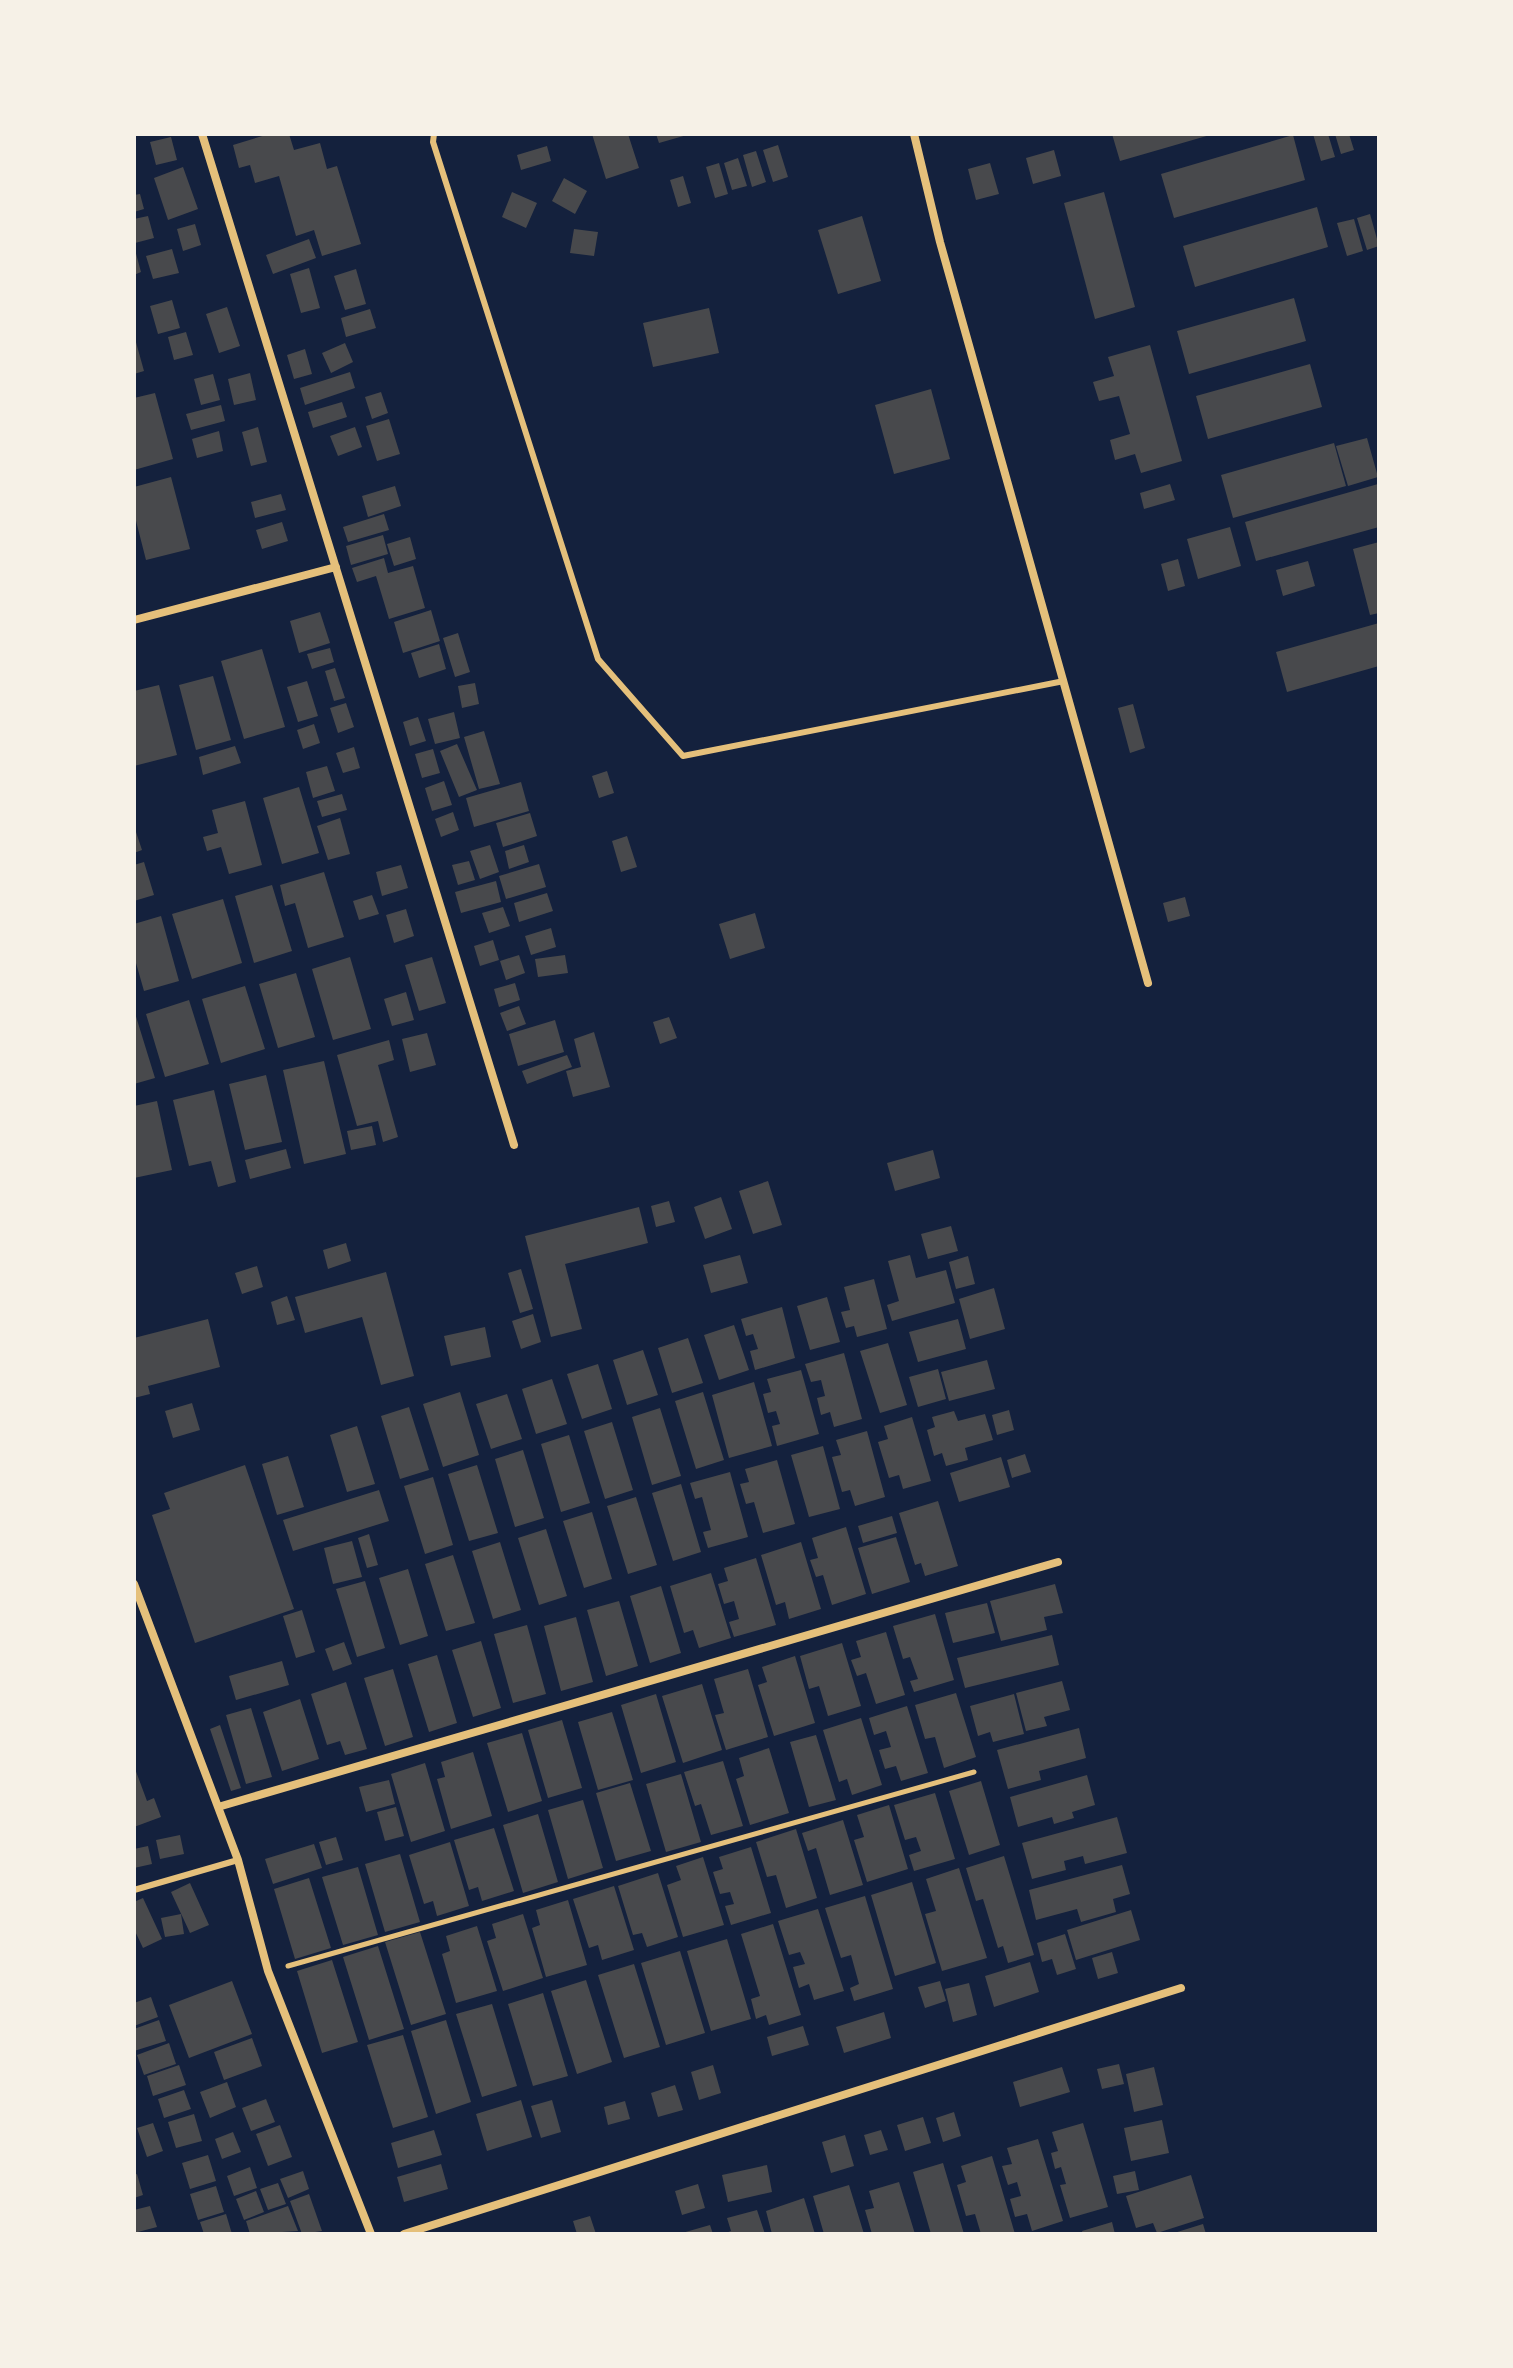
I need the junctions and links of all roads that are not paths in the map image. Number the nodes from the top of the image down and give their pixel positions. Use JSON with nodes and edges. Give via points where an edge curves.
{"nodes":[{"id":1,"x":202,"y":134,"type":"edge"},
{"id":2,"x":434,"y":134,"type":"edge"},
{"id":3,"x":914,"y":134,"type":"edge"},
{"id":4,"x":336,"y":567,"type":"junction"},
{"id":5,"x":134,"y":620,"type":"edge"},
{"id":6,"x":1064,"y":681,"type":"junction"},
{"id":7,"x":1148,"y":983,"type":"dead end"},
{"id":8,"x":514,"y":1145,"type":"dead end"},
{"id":9,"x":1058,"y":1562,"type":"dead end"},
{"id":10,"x":134,"y":1584,"type":"edge"},
{"id":11,"x":218,"y":1807,"type":"junction"},
{"id":12,"x":238,"y":1860,"type":"junction"},
{"id":13,"x":134,"y":1890,"type":"edge"},
{"id":14,"x":1181,"y":1988,"type":"dead end"},
{"id":15,"x":371,"y":2234,"type":"edge"},
{"id":16,"x":404,"y":2234,"type":"edge"}],
"edges":[{"from":1,"to":4,"type":"street"},
{"from":2,"to":6,"type":"lane","via":[[598,659],[683,756]]},
{"from":3,"to":6,"type":"street"},
{"from":4,"to":5,"type":"street"},
{"from":4,"to":8,"type":"street"},
{"from":6,"to":7,"type":"street"},
{"from":9,"to":11,"type":"street"},
{"from":10,"to":11,"type":"street"},
{"from":11,"to":12,"type":"street"},
{"from":12,"to":13,"type":"lane"},
{"from":12,"to":15,"type":"street","via":[[268,1971]]},
{"from":14,"to":16,"type":"street"}]}
